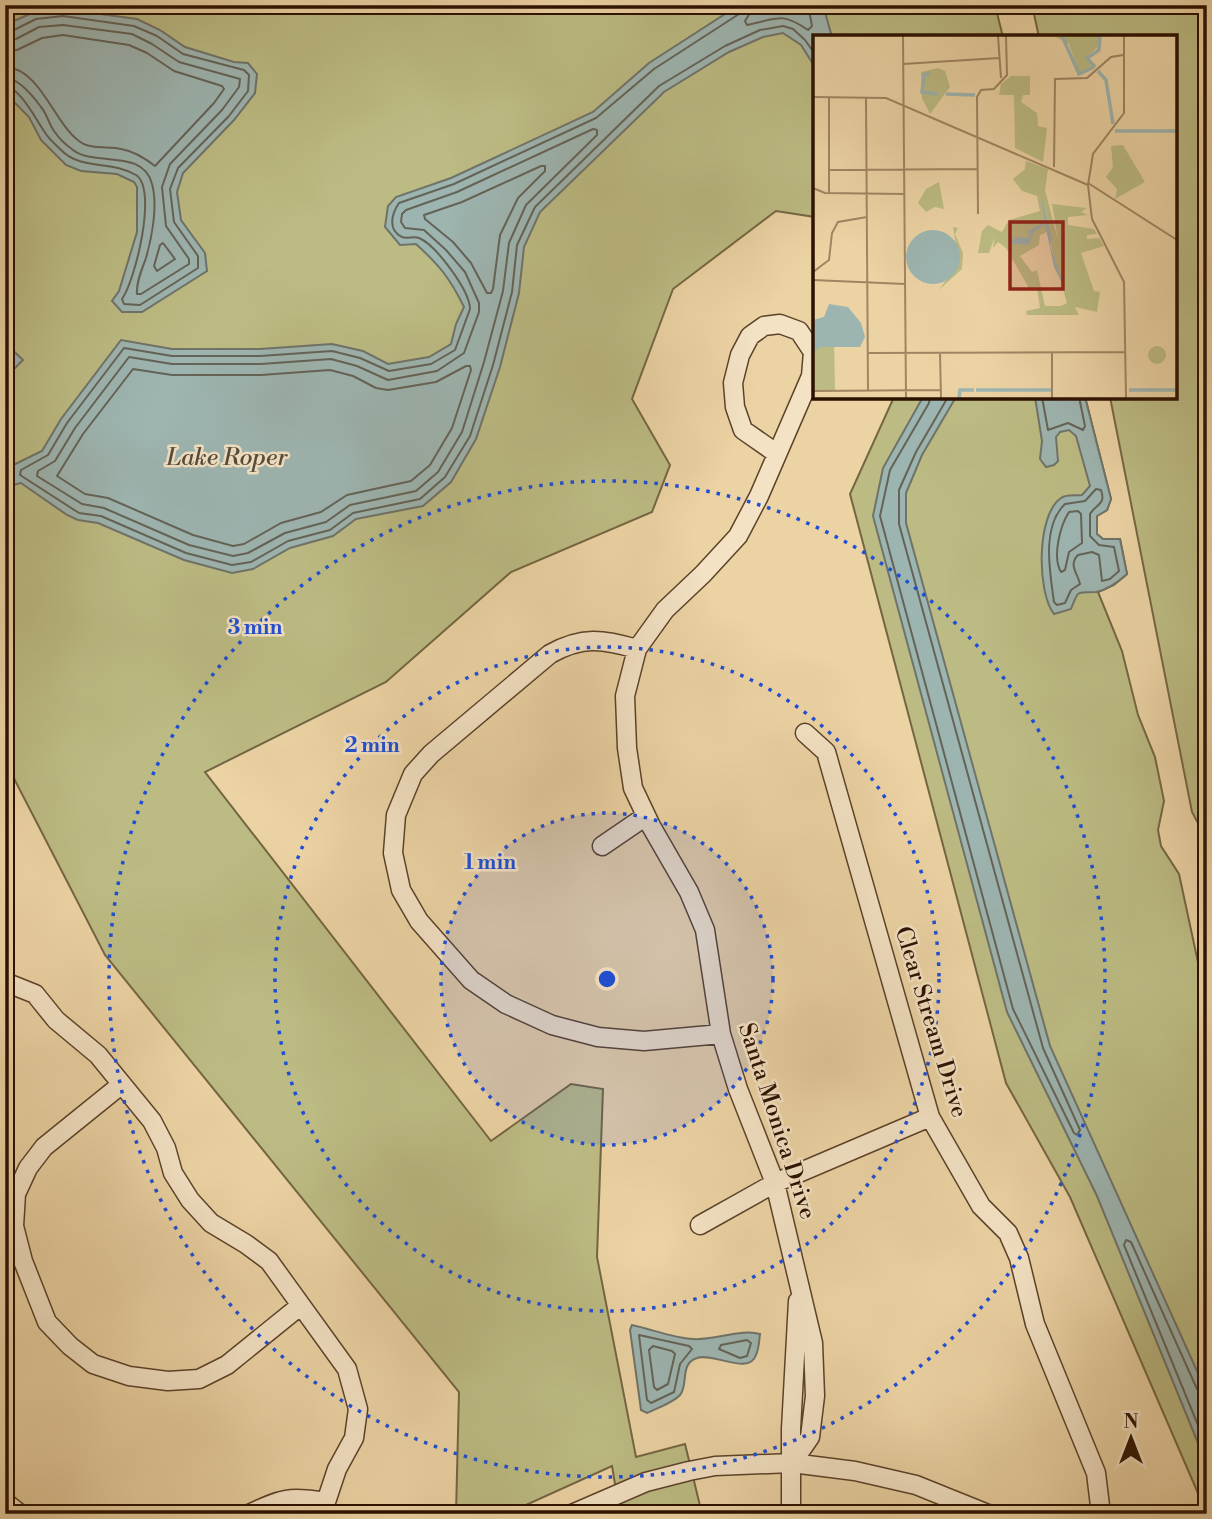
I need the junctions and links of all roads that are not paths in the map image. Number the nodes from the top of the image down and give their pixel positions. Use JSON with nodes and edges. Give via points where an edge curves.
{"nodes":[{"id":1,"x":776,"y":453,"type":"junction"},
{"id":2,"x":637,"y":649,"type":"junction"},
{"id":3,"x":805,"y":733,"type":"dead end"},
{"id":4,"x":646,"y":816,"type":"junction"},
{"id":5,"x":602,"y":845,"type":"dead end"},
{"id":6,"x":5,"y":982,"type":"edge"},
{"id":7,"x":721,"y":1034,"type":"junction"},
{"id":8,"x":122,"y":1084,"type":"junction"},
{"id":9,"x":930,"y":1117,"type":"junction"},
{"id":10,"x":775,"y":1183,"type":"junction"},
{"id":11,"x":700,"y":1225,"type":"dead end"},
{"id":12,"x":300,"y":1306,"type":"junction"},
{"id":13,"x":792,"y":1462,"type":"junction"},
{"id":14,"x":5,"y":1502,"type":"edge"},
{"id":15,"x":326,"y":1508,"type":"edge"},
{"id":16,"x":20,"y":1514,"type":"edge"},
{"id":17,"x":249,"y":1514,"type":"edge"},
{"id":18,"x":572,"y":1514,"type":"edge"},
{"id":19,"x":791,"y":1514,"type":"edge"},
{"id":20,"x":988,"y":1514,"type":"edge"},
{"id":21,"x":1101,"y":1514,"type":"edge"}],
"edges":[{"from":1,"to":1,"type":"street","name":"Santa Monica Drive","via":[[811,376],[813,352],[799,331],[780,324],[764,326],[750,336],[733,383],[743,430]]},
{"from":1,"to":2,"type":"street","name":"Santa Monica Drive","via":[[738,536],[665,610]]},
{"from":2,"to":4,"type":"street","name":"Santa Monica Drive","via":[[625,695],[626,747],[634,788]]},
{"from":2,"to":7,"type":"street","via":[[607,640],[565,645],[431,754],[413,774],[396,815],[393,853],[401,890],[419,921],[471,980],[506,1004],[552,1025],[598,1037],[644,1041]]},
{"from":3,"to":9,"type":"street","name":"Clear Stream Drive","via":[[827,752]]},
{"from":4,"to":5,"type":"street"},
{"from":4,"to":7,"type":"street","name":"Santa Monica Drive","via":[[689,891],[705,930]]},
{"from":6,"to":8,"type":"street","via":[[35,994]]},
{"from":7,"to":10,"type":"street","name":"Santa Monica Drive"},
{"from":8,"to":12,"type":"street","via":[[152,1121],[173,1173],[190,1200],[211,1223],[269,1261]]},
{"from":8,"to":12,"type":"street","via":[[44,1147],[16,1194],[14,1226],[47,1322],[93,1364],[129,1376],[168,1381],[199,1379],[227,1365]]},
{"from":9,"to":10,"type":"street"},
{"from":9,"to":21,"type":"street","name":"Clear Stream Drive","via":[[981,1206],[1008,1233],[1019,1258],[1035,1324],[1096,1473]]},
{"from":10,"to":11,"type":"street"},
{"from":10,"to":13,"type":"street","name":"Santa Monica Drive","via":[[813,1343],[815,1396],[810,1437]]},
{"from":12,"to":15,"type":"street","via":[[347,1369],[358,1409],[354,1438],[337,1469]]},
{"from":13,"to":18,"type":"street","via":[[689,1471],[646,1482]]},
{"from":13,"to":19,"type":"street"},
{"from":13,"to":20,"type":"street","via":[[916,1485]]},
{"from":14,"to":16,"type":"street"},
{"from":15,"to":17,"type":"street","via":[[297,1497],[272,1502]]}]}
